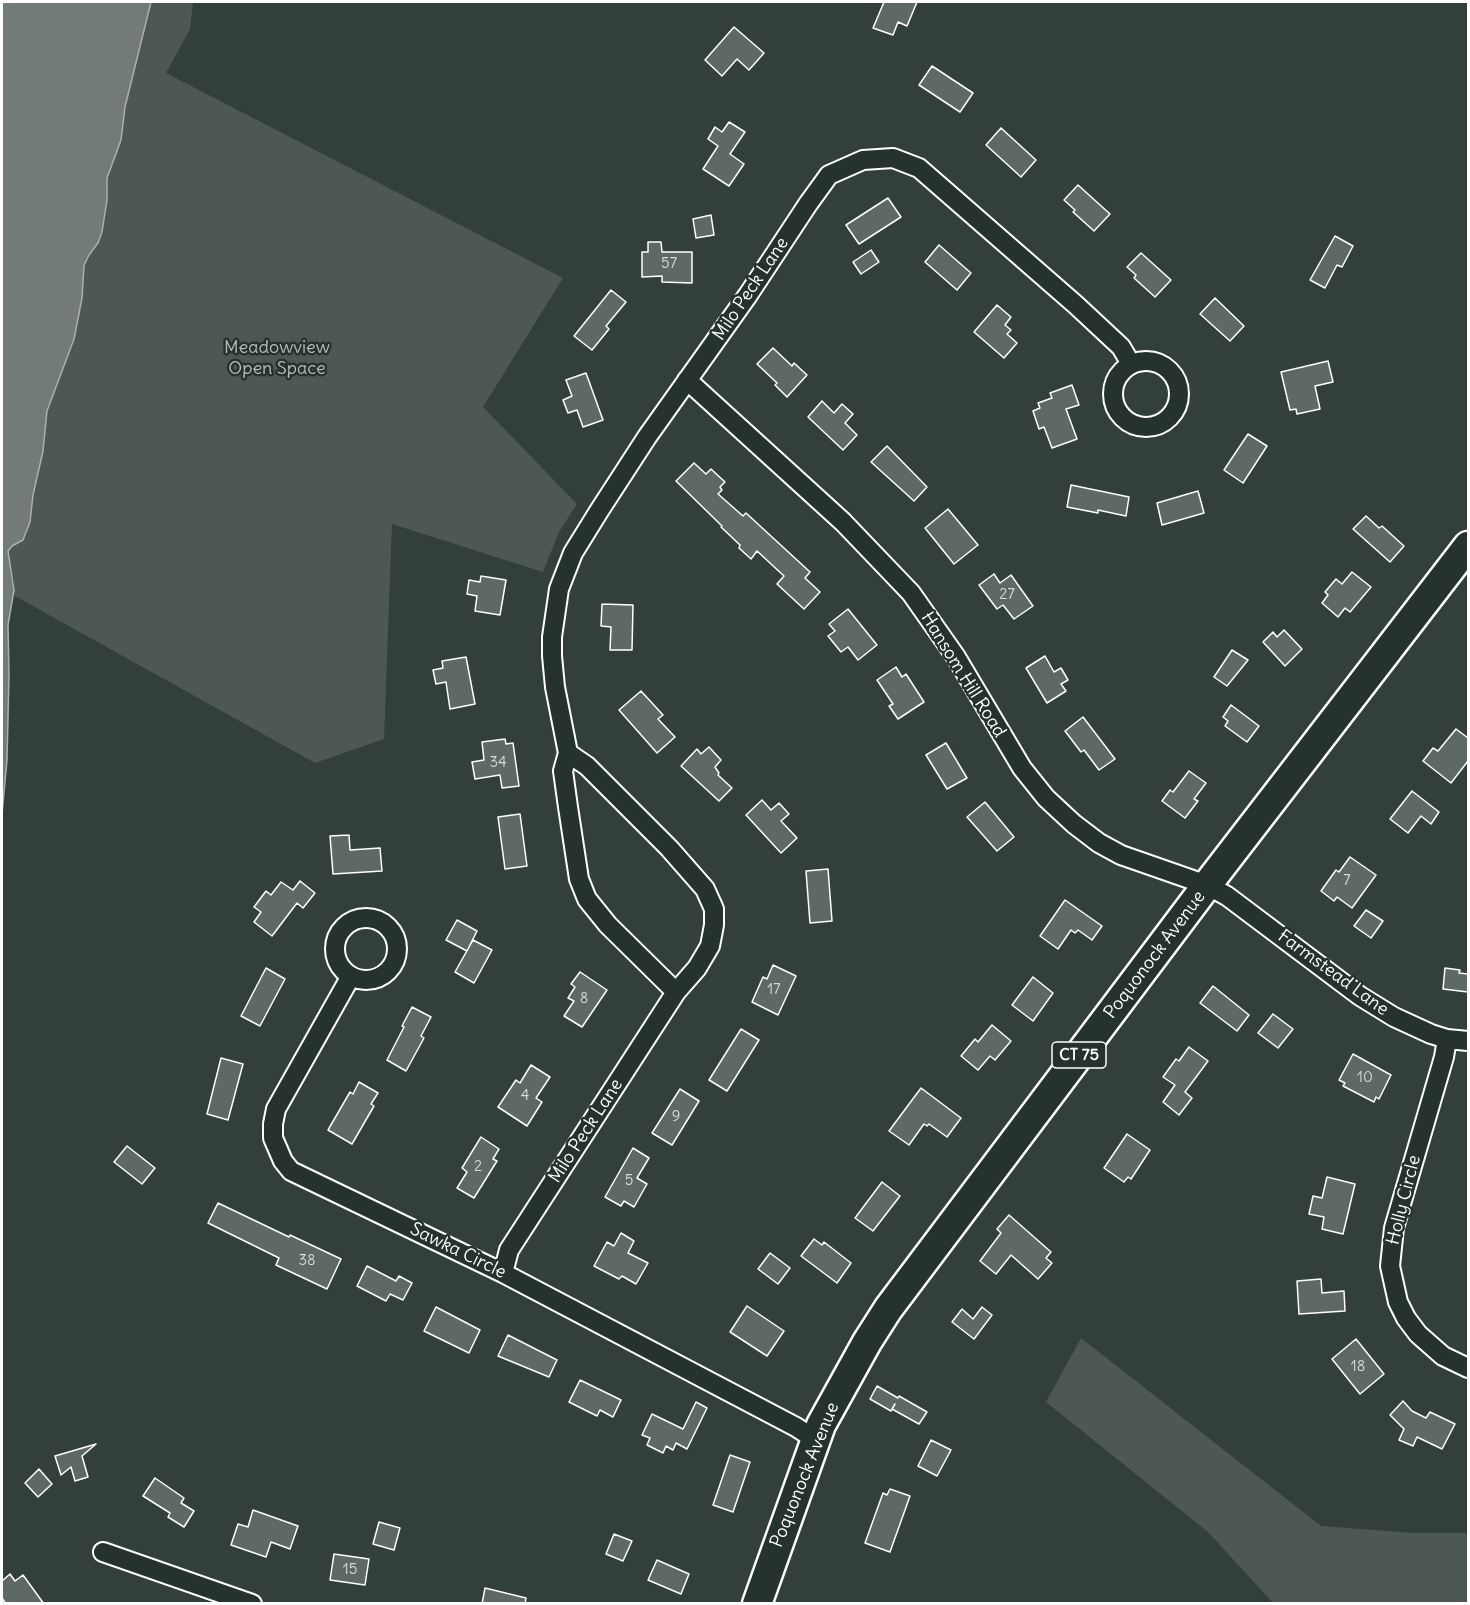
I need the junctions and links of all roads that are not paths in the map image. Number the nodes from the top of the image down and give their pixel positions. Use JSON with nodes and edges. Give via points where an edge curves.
{"nodes":[{"id":1,"x":1131,"y":364,"type":"dead end"},
{"id":2,"x":687,"y":380,"type":"junction"},
{"id":3,"x":1468,"y":546,"type":"edge"},
{"id":4,"x":568,"y":753,"type":"junction"},
{"id":5,"x":1207,"y":885,"type":"junction"},
{"id":6,"x":351,"y":976,"type":"dead end"},
{"id":7,"x":676,"y":992,"type":"junction"},
{"id":8,"x":1448,"y":1039,"type":"junction"},
{"id":9,"x":1468,"y":1041,"type":"edge"},
{"id":10,"x":503,"y":1273,"type":"junction"},
{"id":11,"x":1468,"y":1368,"type":"edge"},
{"id":12,"x":816,"y":1440,"type":"junction"},
{"id":13,"x":103,"y":1552,"type":"dead end"},
{"id":14,"x":252,"y":1604,"type":"edge"},
{"id":15,"x":757,"y":1604,"type":"edge"}],
"edges":[{"from":1,"to":2,"type":"street","name":"Milo Peck Lane","via":[[1121,347],[927,175],[893,158],[878,158],[863,160],[829,175]]},
{"from":2,"to":4,"type":"street","name":"Milo Peck Lane","via":[[573,553],[559,589],[552,656]]},
{"from":2,"to":5,"type":"street","name":"Hansom Hill Road","via":[[843,522],[911,593],[956,657],[1022,768],[1046,798],[1099,843],[1131,859]]},
{"from":3,"to":5,"type":"main road","name":"Poquonock Avenue","number":"CT 75"},
{"from":4,"to":7,"type":"street","name":"Milo Peck Lane","via":[[563,771],[579,879],[588,899],[608,925]]},
{"from":4,"to":7,"type":"street","name":"Milo Peck Lane","via":[[587,766],[705,889],[714,909],[710,946]]},
{"from":5,"to":8,"type":"street","name":"Farmstead Lane","via":[[1377,1007],[1416,1028]]},
{"from":5,"to":12,"type":"main road","name":"Poquonock Avenue","number":"CT 75","via":[[888,1309],[833,1402]]},
{"from":6,"to":10,"type":"street","name":"Sawka Circle","via":[[276,1109],[273,1138],[278,1153],[291,1171],[303,1179]]},
{"from":7,"to":10,"type":"street","name":"Milo Peck Lane","via":[[509,1250]]},
{"from":8,"to":9,"type":"street","name":"Farmstead Lane"},
{"from":8,"to":11,"type":"street","name":"Holly Circle","via":[[1394,1228],[1390,1266],[1398,1302],[1418,1334],[1443,1356]]},
{"from":10,"to":12,"type":"street","name":"Sawka Circle"},
{"from":12,"to":15,"type":"main road","name":"Poquonock Avenue","number":"CT 75"},
{"from":13,"to":14,"type":"street"}]}
